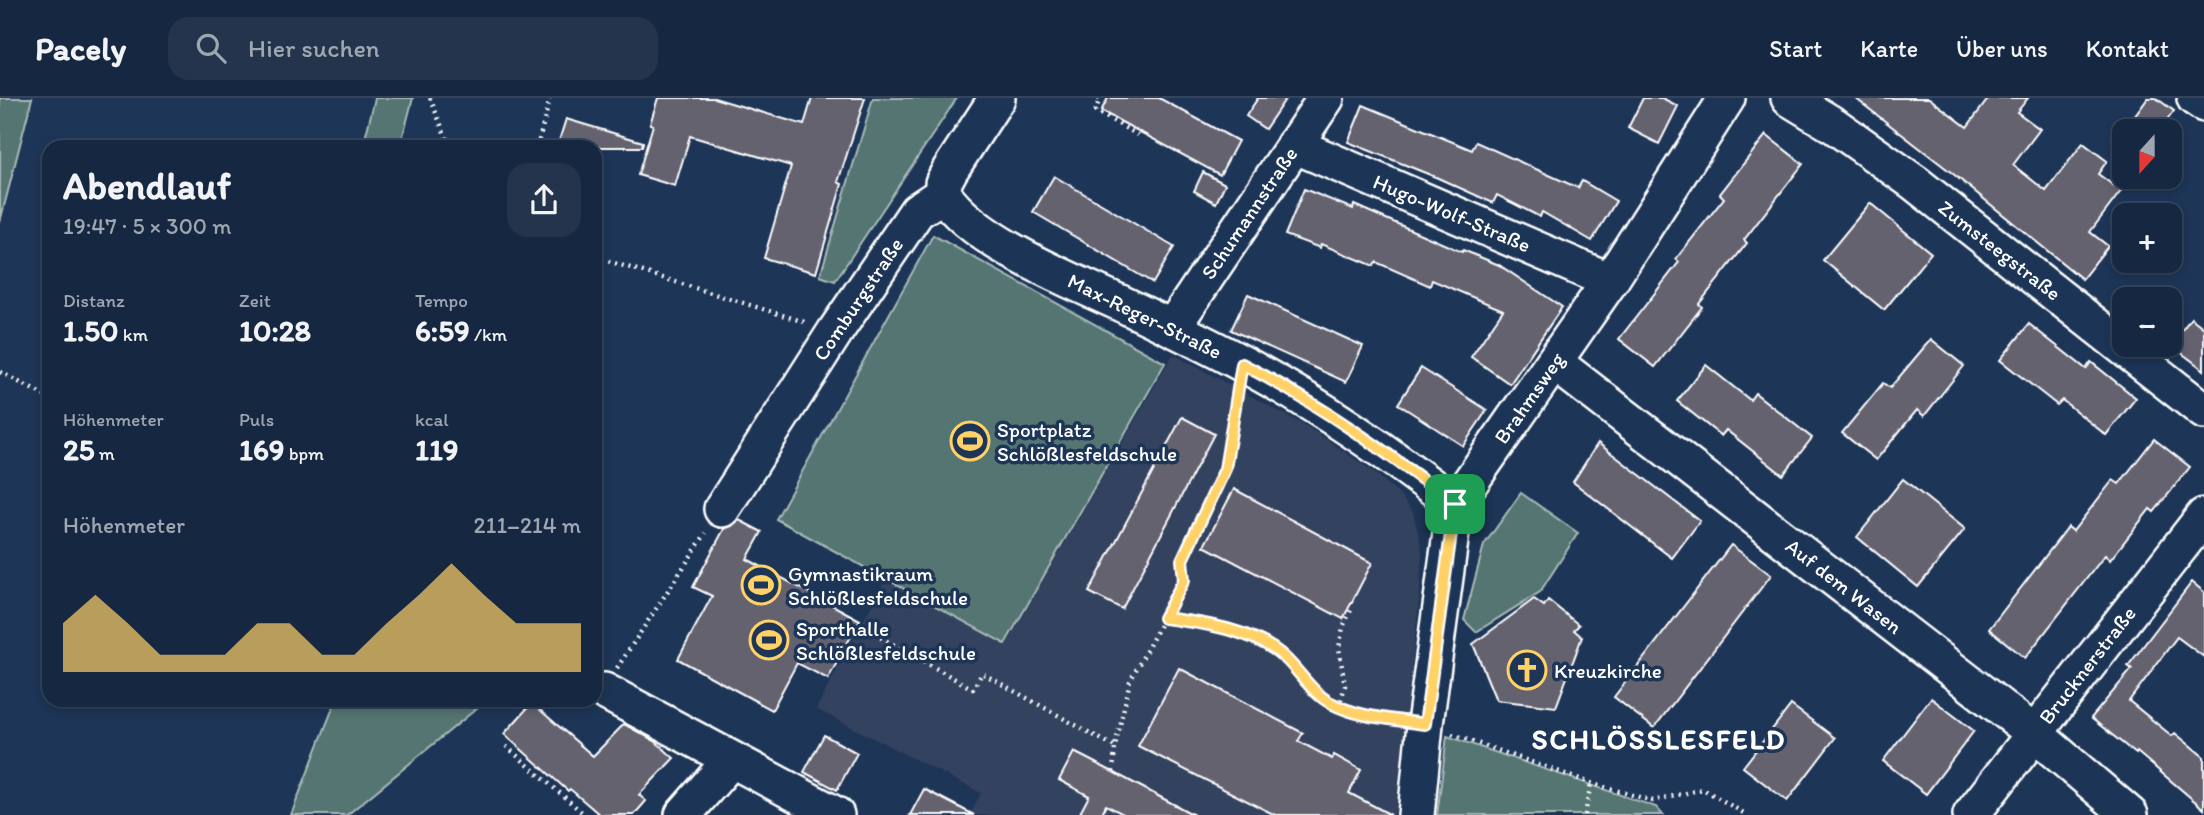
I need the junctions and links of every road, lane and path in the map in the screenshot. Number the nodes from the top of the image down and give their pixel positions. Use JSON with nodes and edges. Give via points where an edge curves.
{"nodes":[{"id":1,"x":430,"y":98,"type":"edge"},
{"id":2,"x":549,"y":98,"type":"edge"},
{"id":3,"x":997,"y":98,"type":"edge"},
{"id":4,"x":1098,"y":98,"type":"edge"},
{"id":5,"x":1326,"y":98,"type":"edge"},
{"id":6,"x":1727,"y":98,"type":"edge"},
{"id":7,"x":1789,"y":98,"type":"edge"},
{"id":8,"x":2195,"y":98,"type":"edge"},
{"id":9,"x":2204,"y":104,"type":"edge"},
{"id":10,"x":1138,"y":135,"type":"dead end"},
{"id":11,"x":447,"y":140,"type":"edge"},
{"id":12,"x":539,"y":140,"type":"edge"},
{"id":13,"x":1294,"y":145,"type":"junction"},
{"id":14,"x":943,"y":194,"type":"junction"},
{"id":15,"x":602,"y":259,"type":"edge"},
{"id":16,"x":1610,"y":281,"type":"junction"},
{"id":17,"x":1172,"y":328,"type":"junction"},
{"id":18,"x":835,"y":332,"type":"junction"},
{"id":19,"x":1554,"y":362,"type":"junction"},
{"id":20,"x":1242,"y":364,"type":"junction"},
{"id":21,"x":0,"y":372,"type":"edge"},
{"id":22,"x":42,"y":394,"type":"edge"},
{"id":23,"x":2204,"y":411,"type":"edge"},
{"id":24,"x":1455,"y":504,"type":"junction"},
{"id":25,"x":722,"y":509,"type":"joint"},
{"id":26,"x":2201,"y":528,"type":"edge"},
{"id":27,"x":1351,"y":610,"type":"dead end"},
{"id":28,"x":1164,"y":618,"type":"junction"},
{"id":29,"x":862,"y":627,"type":"dead end"},
{"id":30,"x":604,"y":691,"type":"joint"},
{"id":31,"x":1339,"y":707,"type":"junction"},
{"id":32,"x":1425,"y":724,"type":"junction"},
{"id":33,"x":2034,"y":733,"type":"junction"},
{"id":34,"x":506,"y":746,"type":"dead end"},
{"id":35,"x":1115,"y":747,"type":"junction"},
{"id":36,"x":731,"y":760,"type":"junction"},
{"id":37,"x":1113,"y":772,"type":"dead end"},
{"id":38,"x":1591,"y":783,"type":"junction"},
{"id":39,"x":585,"y":815,"type":"edge"},
{"id":40,"x":683,"y":815,"type":"edge"},
{"id":41,"x":836,"y":815,"type":"edge"},
{"id":42,"x":1416,"y":815,"type":"edge"},
{"id":43,"x":1585,"y":815,"type":"edge"},
{"id":44,"x":1747,"y":815,"type":"edge"},
{"id":45,"x":1971,"y":815,"type":"edge"},
{"id":46,"x":2130,"y":815,"type":"edge"}],
"edges":[{"from":1,"to":11,"type":"path"},
{"from":2,"to":12,"type":"path"},
{"from":3,"to":14,"type":"street","via":[[950,170]]},
{"from":4,"to":10,"type":"path","via":[[1095,111]]},
{"from":5,"to":13,"type":"street","name":"Schumannstraße"},
{"from":6,"to":16,"type":"street","name":"Brahmsweg"},
{"from":7,"to":23,"type":"street","name":"Zumsteegstraße","via":[[1915,183]]},
{"from":8,"to":9,"type":"street"},
{"from":13,"to":16,"type":"street","name":"Hugo-Wolf-Straße"},
{"from":13,"to":17,"type":"street","name":"Schumannstraße"},
{"from":14,"to":17,"type":"street","name":"Max-Reger-Straße","via":[[954,210],[1001,243]]},
{"from":14,"to":18,"type":"street","name":"Comburgstraße","via":[[917,211]]},
{"from":15,"to":18,"type":"path"},
{"from":16,"to":19,"type":"street","name":"Brahmsweg"},
{"from":17,"to":20,"type":"street","name":"Max-Reger-Straße"},
{"from":18,"to":25,"type":"street","name":"Comburgstraße"},
{"from":19,"to":24,"type":"street","name":"Brahmsweg"},
{"from":19,"to":33,"type":"street","name":"Auf dem Wasen"},
{"from":20,"to":24,"type":"street","name":"Max-Reger-Straße","via":[[1320,407]]},
{"from":20,"to":28,"type":"path","via":[[1225,469],[1182,560],[1184,580]]},
{"from":21,"to":22,"type":"path"},
{"from":24,"to":32,"type":"street","name":"Brahmsweg"},
{"from":25,"to":30,"type":"path"},
{"from":26,"to":33,"type":"street","name":"Brucknerstraße"},
{"from":27,"to":31,"type":"path","via":[[1339,648],[1345,686]]},
{"from":28,"to":31,"type":"path","via":[[1245,634],[1283,655],[1328,702]]},
{"from":28,"to":35,"type":"path","via":[[1130,681]]},
{"from":29,"to":35,"type":"path","via":[[973,689],[982,673]]},
{"from":30,"to":36,"type":"street"},
{"from":31,"to":32,"type":"path"},
{"from":32,"to":38,"type":"path"},
{"from":32,"to":42,"type":"street","name":"Brahmsweg"},
{"from":33,"to":45,"type":"street","name":"Brucknerstraße"},
{"from":33,"to":46,"type":"street","name":"Auf dem Wasen"},
{"from":34,"to":39,"type":"path"},
{"from":35,"to":37,"type":"path"},
{"from":36,"to":40,"type":"street"},
{"from":36,"to":41,"type":"street"},
{"from":38,"to":43,"type":"path"},
{"from":38,"to":44,"type":"path","via":[[1653,801],[1703,789]]}]}
